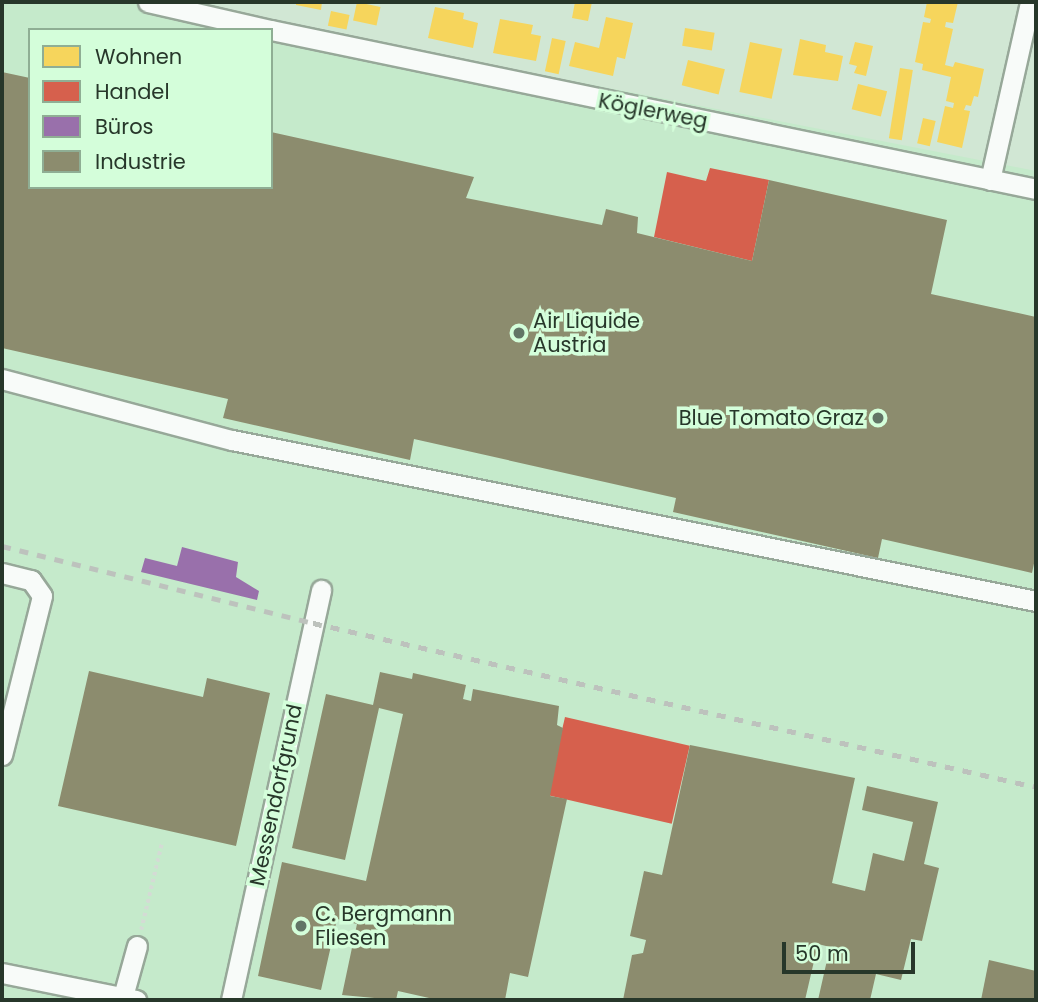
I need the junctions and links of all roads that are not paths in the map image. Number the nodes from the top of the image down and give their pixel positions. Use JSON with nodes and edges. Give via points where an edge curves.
{"nodes":[{"id":1,"x":148,"y":2,"type":"edge"},
{"id":2,"x":1030,"y":2,"type":"edge"},
{"id":3,"x":261,"y":28,"type":"edge"},
{"id":4,"x":273,"y":31,"type":"edge"},
{"id":5,"x":990,"y":180,"type":"junction"},
{"id":6,"x":1036,"y":189,"type":"edge"},
{"id":7,"x":2,"y":379,"type":"edge"},
{"id":8,"x":2,"y":573,"type":"edge"},
{"id":9,"x":321,"y":590,"type":"dead end"},
{"id":10,"x":1036,"y":601,"type":"edge"},
{"id":11,"x":2,"y":755,"type":"edge"},
{"id":12,"x":137,"y":946,"type":"road end"},
{"id":13,"x":2,"y":973,"type":"edge"},
{"id":14,"x":127,"y":999,"type":"edge"},
{"id":15,"x":231,"y":1000,"type":"edge"}],
"edges":[{"from":1,"to":3,"type":"street","name":"Köglerweg"},
{"from":2,"to":5,"type":"street"},
{"from":4,"to":5,"type":"street","name":"Köglerweg"},
{"from":5,"to":6,"type":"street","name":"Köglerweg"},
{"from":7,"to":10,"type":"street","via":[[232,440]]},
{"from":8,"to":11,"type":"street","via":[[31,580],[43,596]]},
{"from":9,"to":15,"type":"street","name":"Messendorfgrund"},
{"from":12,"to":14,"type":"street"},
{"from":13,"to":14,"type":"street"}]}
